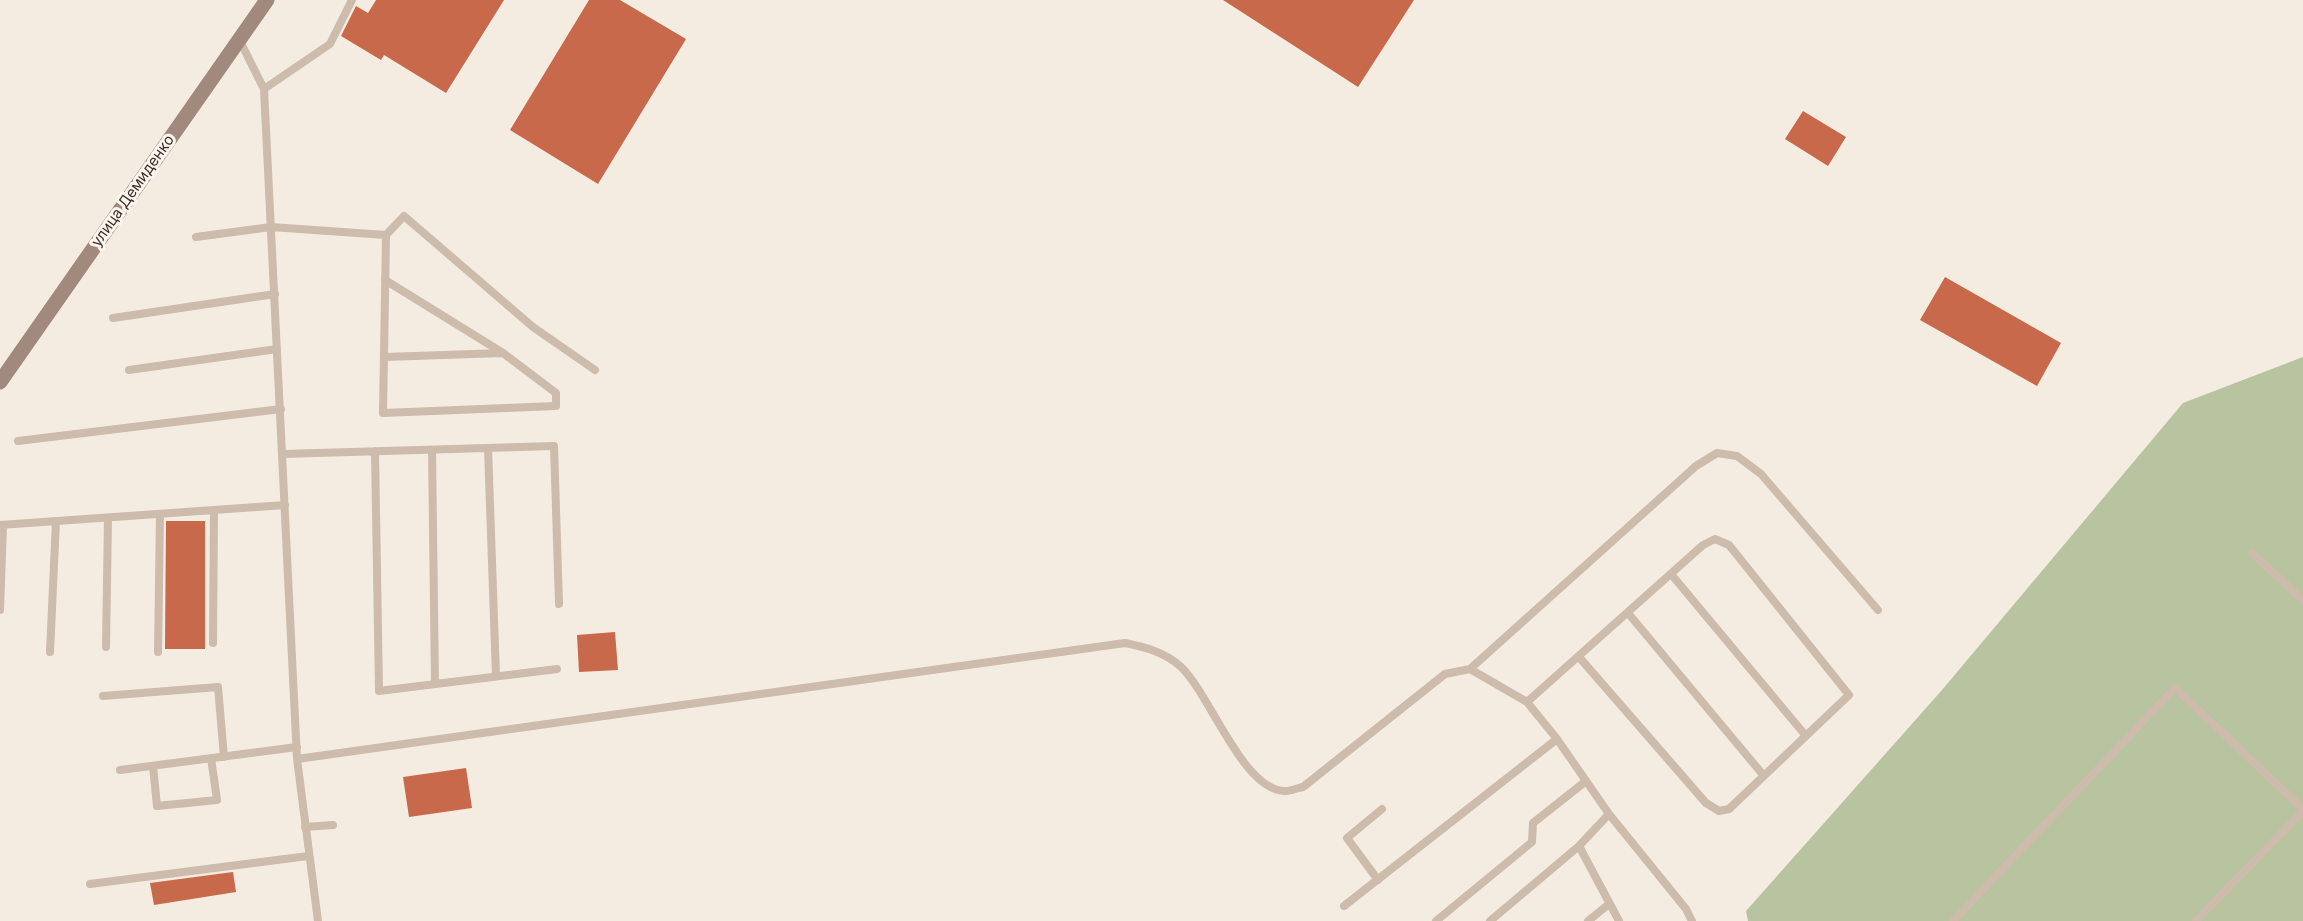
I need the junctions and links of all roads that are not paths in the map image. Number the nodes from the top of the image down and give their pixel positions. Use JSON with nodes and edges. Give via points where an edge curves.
{"nodes":[{"id":1,"x":267,"y":0,"type":"edge"},
{"id":2,"x":352,"y":0,"type":"edge"},
{"id":3,"x":239,"y":39,"type":"junction"},
{"id":4,"x":264,"y":89,"type":"junction"},
{"id":5,"x":272,"y":227,"type":"junction"},
{"id":6,"x":386,"y":236,"type":"junction"},
{"id":7,"x":196,"y":237,"type":"dead end"},
{"id":8,"x":385,"y":280,"type":"junction"},
{"id":9,"x":275,"y":294,"type":"junction"},
{"id":10,"x":113,"y":318,"type":"dead end"},
{"id":11,"x":278,"y":349,"type":"junction"},
{"id":12,"x":503,"y":353,"type":"junction"},
{"id":13,"x":384,"y":357,"type":"junction"},
{"id":14,"x":129,"y":370,"type":"dead end"},
{"id":15,"x":595,"y":370,"type":"dead end"},
{"id":16,"x":0,"y":382,"type":"edge"},
{"id":17,"x":281,"y":409,"type":"junction"},
{"id":18,"x":18,"y":441,"type":"dead end"},
{"id":19,"x":488,"y":448,"type":"junction"},
{"id":20,"x":432,"y":450,"type":"junction"},
{"id":21,"x":375,"y":452,"type":"junction"},
{"id":22,"x":283,"y":454,"type":"junction"},
{"id":23,"x":285,"y":505,"type":"junction"},
{"id":24,"x":214,"y":510,"type":"junction"},
{"id":25,"x":160,"y":513,"type":"junction"},
{"id":26,"x":108,"y":518,"type":"junction"},
{"id":27,"x":56,"y":521,"type":"junction"},
{"id":28,"x":1,"y":525,"type":"edge"},
{"id":29,"x":2252,"y":553,"type":"dead end"},
{"id":30,"x":1671,"y":574,"type":"junction"},
{"id":31,"x":2303,"y":600,"type":"edge"},
{"id":32,"x":559,"y":604,"type":"dead end"},
{"id":33,"x":0,"y":610,"type":"edge"},
{"id":34,"x":1878,"y":610,"type":"dead end"},
{"id":35,"x":1628,"y":613,"type":"junction"},
{"id":36,"x":213,"y":643,"type":"dead end"},
{"id":37,"x":106,"y":647,"type":"dead end"},
{"id":38,"x":50,"y":652,"type":"dead end"},
{"id":39,"x":158,"y":652,"type":"dead end"},
{"id":40,"x":1579,"y":657,"type":"junction"},
{"id":41,"x":557,"y":669,"type":"dead end"},
{"id":42,"x":1470,"y":669,"type":"junction"},
{"id":43,"x":496,"y":676,"type":"junction"},
{"id":44,"x":435,"y":684,"type":"junction"},
{"id":45,"x":103,"y":696,"type":"dead end"},
{"id":46,"x":1527,"y":702,"type":"junction"},
{"id":47,"x":1806,"y":736,"type":"junction"},
{"id":48,"x":1557,"y":739,"type":"junction"},
{"id":49,"x":297,"y":747,"type":"junction"},
{"id":50,"x":224,"y":757,"type":"junction"},
{"id":51,"x":211,"y":758,"type":"junction"},
{"id":52,"x":297,"y":759,"type":"junction"},
{"id":53,"x":153,"y":766,"type":"junction"},
{"id":54,"x":120,"y":770,"type":"dead end"},
{"id":55,"x":1764,"y":776,"type":"junction"},
{"id":56,"x":1586,"y":781,"type":"junction"},
{"id":57,"x":1382,"y":809,"type":"dead end"},
{"id":58,"x":2303,"y":810,"type":"edge"},
{"id":59,"x":1609,"y":814,"type":"junction"},
{"id":60,"x":333,"y":825,"type":"dead end"},
{"id":61,"x":305,"y":827,"type":"junction"},
{"id":62,"x":1579,"y":846,"type":"junction"},
{"id":63,"x":308,"y":856,"type":"junction"},
{"id":64,"x":1378,"y":880,"type":"junction"},
{"id":65,"x":90,"y":884,"type":"dead end"},
{"id":66,"x":1609,"y":904,"type":"junction"},
{"id":67,"x":1344,"y":906,"type":"dead end"},
{"id":68,"x":318,"y":921,"type":"edge"},
{"id":69,"x":1436,"y":921,"type":"edge"},
{"id":70,"x":1490,"y":921,"type":"edge"},
{"id":71,"x":1588,"y":921,"type":"edge"},
{"id":72,"x":1619,"y":921,"type":"edge"},
{"id":73,"x":1692,"y":921,"type":"edge"},
{"id":74,"x":1953,"y":921,"type":"edge"},
{"id":75,"x":2196,"y":921,"type":"edge"}],
"edges":[{"from":1,"to":3,"type":"main road","name":"улица Демиденко"},
{"from":2,"to":4,"type":"lane","via":[[330,44]]},
{"from":3,"to":4,"type":"lane"},
{"from":3,"to":16,"type":"main road","name":"улица Демиденко"},
{"from":4,"to":5,"type":"lane"},
{"from":5,"to":6,"type":"lane"},
{"from":5,"to":7,"type":"lane"},
{"from":5,"to":9,"type":"lane"},
{"from":6,"to":8,"type":"lane"},
{"from":6,"to":15,"type":"lane","via":[[404,216],[533,327]]},
{"from":8,"to":12,"type":"lane"},
{"from":8,"to":13,"type":"lane"},
{"from":9,"to":10,"type":"lane"},
{"from":9,"to":11,"type":"lane"},
{"from":11,"to":14,"type":"lane"},
{"from":11,"to":17,"type":"lane"},
{"from":12,"to":13,"type":"lane"},
{"from":12,"to":13,"type":"lane","via":[[556,393],[556,406],[383,413]]},
{"from":17,"to":18,"type":"lane"},
{"from":17,"to":22,"type":"lane"},
{"from":19,"to":20,"type":"lane"},
{"from":19,"to":32,"type":"lane","via":[[554,446]]},
{"from":19,"to":43,"type":"lane"},
{"from":20,"to":21,"type":"lane"},
{"from":20,"to":44,"type":"lane"},
{"from":21,"to":22,"type":"lane"},
{"from":21,"to":44,"type":"lane","via":[[379,691]]},
{"from":22,"to":23,"type":"lane"},
{"from":23,"to":24,"type":"lane"},
{"from":23,"to":49,"type":"lane"},
{"from":24,"to":25,"type":"lane"},
{"from":24,"to":36,"type":"lane"},
{"from":25,"to":26,"type":"lane"},
{"from":25,"to":39,"type":"lane"},
{"from":26,"to":27,"type":"lane"},
{"from":26,"to":37,"type":"lane"},
{"from":27,"to":28,"type":"lane"},
{"from":27,"to":38,"type":"lane"},
{"from":28,"to":33,"type":"lane"},
{"from":29,"to":31,"type":"lane"},
{"from":30,"to":35,"type":"lane"},
{"from":30,"to":47,"type":"lane"},
{"from":30,"to":47,"type":"lane","via":[[1703,545],[1715,539],[1729,545],[1849,695]]},
{"from":34,"to":42,"type":"lane","via":[[1761,474],[1737,456],[1717,453],[1696,466]]},
{"from":35,"to":40,"type":"lane"},
{"from":35,"to":55,"type":"lane"},
{"from":40,"to":46,"type":"lane"},
{"from":40,"to":55,"type":"lane","via":[[1706,803],[1719,811],[1729,809]]},
{"from":41,"to":43,"type":"lane"},
{"from":42,"to":46,"type":"lane"},
{"from":42,"to":52,"type":"lane","via":[[1445,674],[1304,787],[1284,791],[1249,771],[1180,666],[1154,649],[1125,643]]},
{"from":43,"to":44,"type":"lane"},
{"from":45,"to":50,"type":"lane","via":[[218,687]]},
{"from":46,"to":48,"type":"lane"},
{"from":47,"to":55,"type":"lane"},
{"from":48,"to":56,"type":"lane"},
{"from":48,"to":64,"type":"lane"},
{"from":49,"to":50,"type":"lane"},
{"from":49,"to":52,"type":"lane"},
{"from":50,"to":51,"type":"lane"},
{"from":51,"to":53,"type":"lane"},
{"from":51,"to":53,"type":"lane","via":[[217,800],[157,806]]},
{"from":52,"to":61,"type":"lane"},
{"from":53,"to":54,"type":"lane"},
{"from":56,"to":59,"type":"lane"},
{"from":56,"to":69,"type":"lane","via":[[1533,823],[1532,842]]},
{"from":57,"to":64,"type":"lane","via":[[1347,838]]},
{"from":58,"to":74,"type":"lane","via":[[2175,688]]},
{"from":58,"to":75,"type":"lane"},
{"from":59,"to":62,"type":"lane"},
{"from":59,"to":73,"type":"lane"},
{"from":60,"to":61,"type":"lane"},
{"from":61,"to":63,"type":"lane"},
{"from":62,"to":66,"type":"lane"},
{"from":62,"to":70,"type":"lane"},
{"from":63,"to":65,"type":"lane"},
{"from":63,"to":68,"type":"lane"},
{"from":64,"to":67,"type":"lane"},
{"from":66,"to":71,"type":"lane"},
{"from":66,"to":72,"type":"lane"}]}
